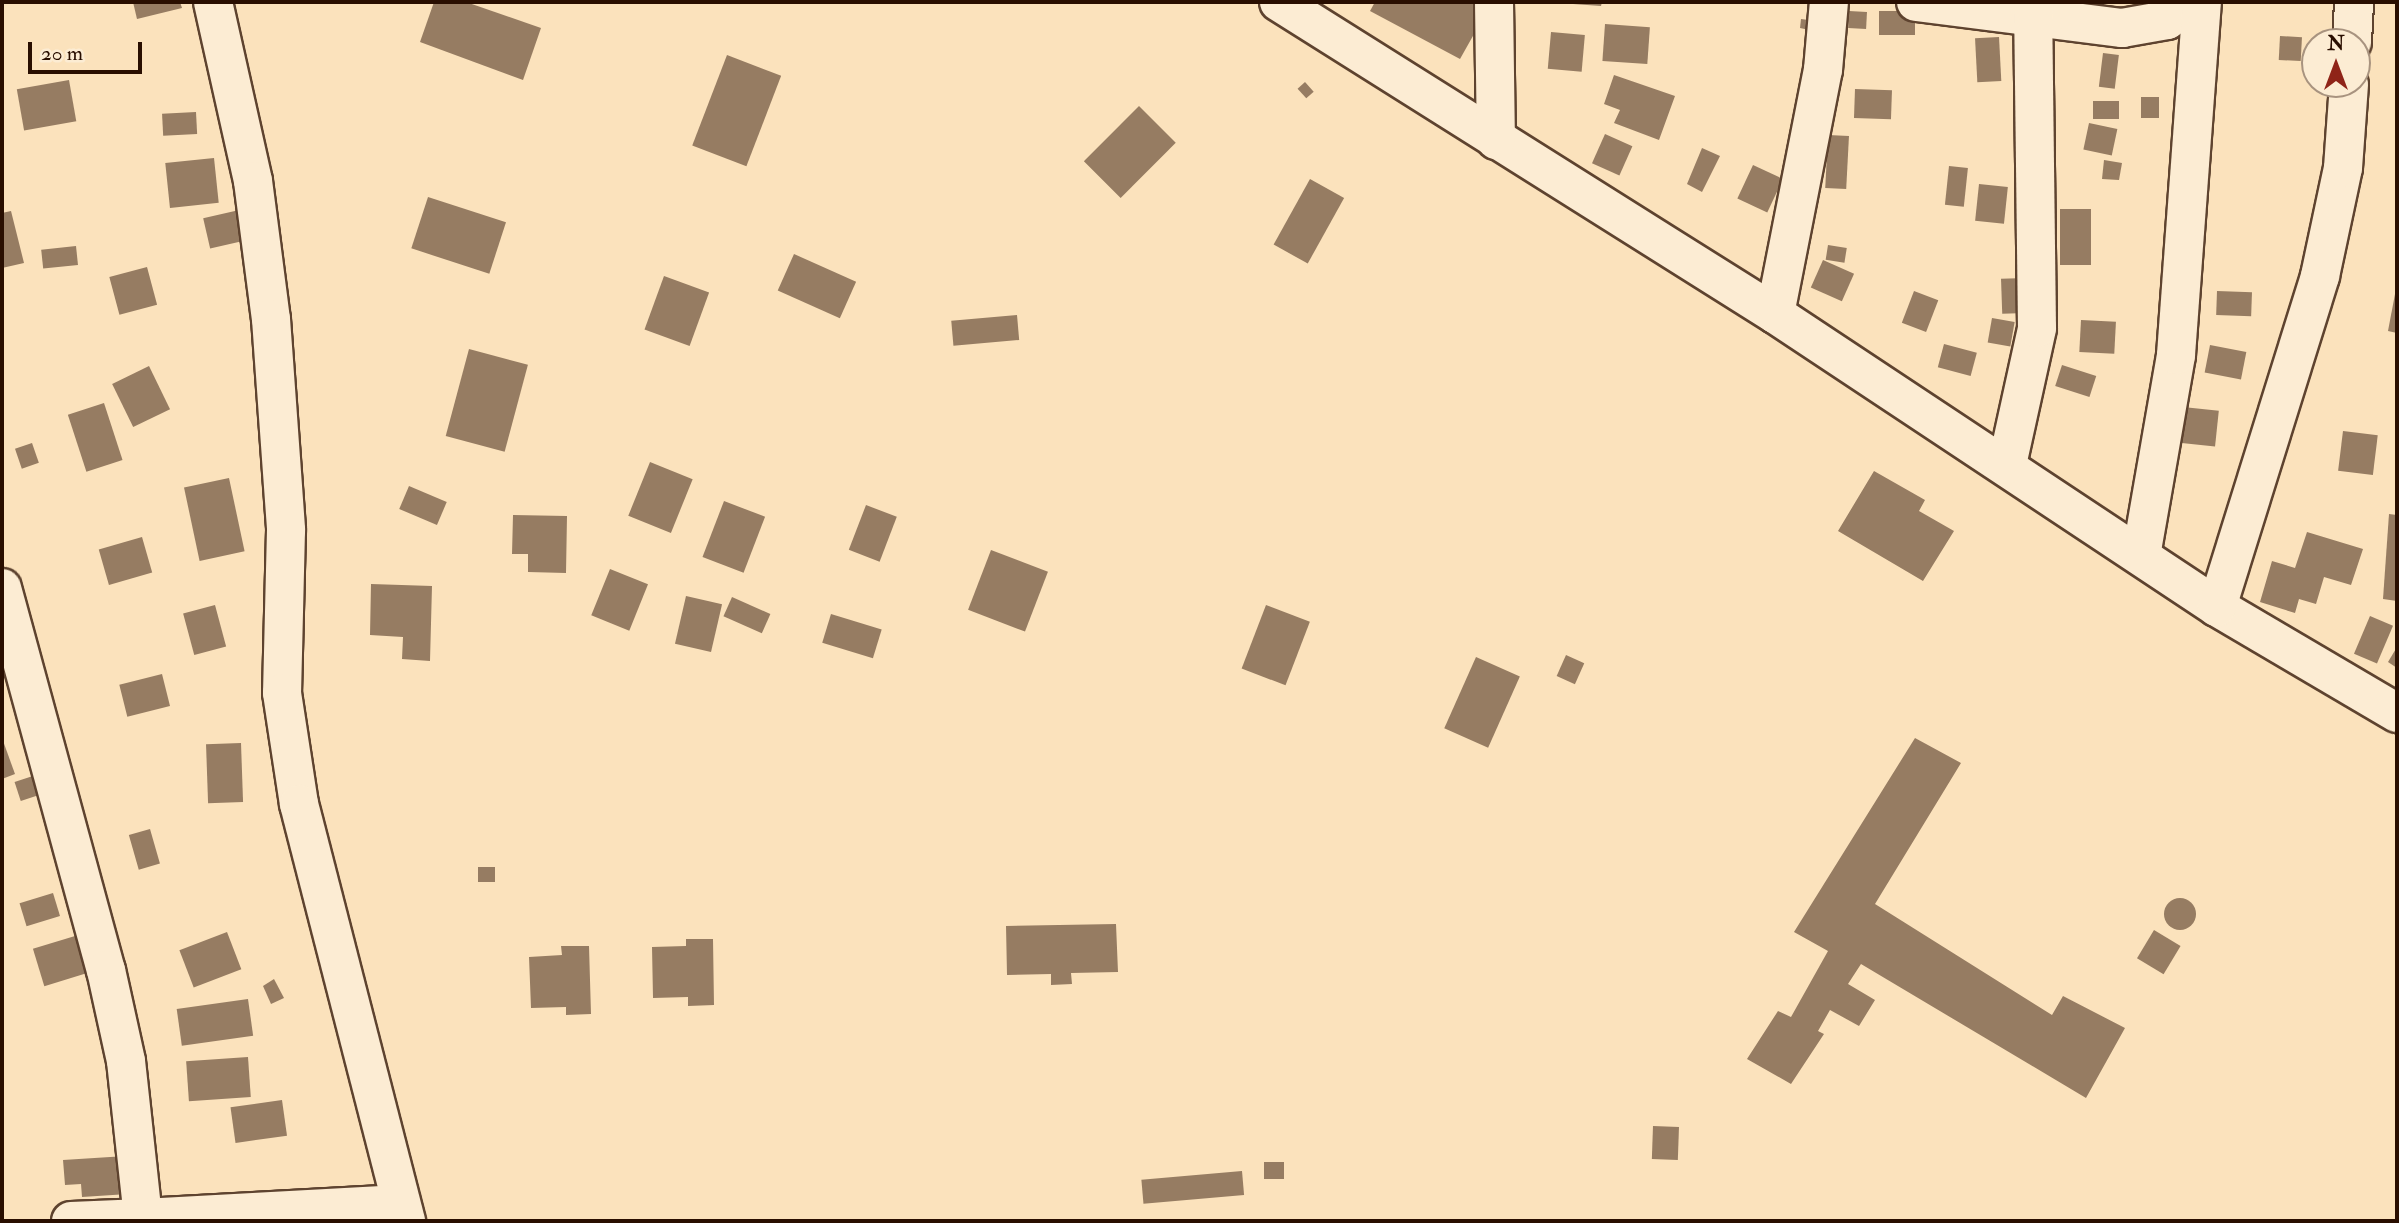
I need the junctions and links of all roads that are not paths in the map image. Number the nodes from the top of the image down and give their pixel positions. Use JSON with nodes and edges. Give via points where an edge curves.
{"nodes":[{"id":1,"x":213,"y":2,"type":"edge"},
{"id":2,"x":1279,"y":2,"type":"edge"},
{"id":3,"x":1494,"y":2,"type":"edge"},
{"id":4,"x":1829,"y":2,"type":"edge"},
{"id":5,"x":1916,"y":2,"type":"edge"},
{"id":6,"x":2192,"y":2,"type":"edge"},
{"id":7,"x":2202,"y":2,"type":"edge"},
{"id":8,"x":2354,"y":2,"type":"edge"},
{"id":9,"x":2033,"y":9,"type":"edge"},
{"id":10,"x":1329,"y":18,"type":"edge"},
{"id":11,"x":2353,"y":28,"type":"edge"},
{"id":12,"x":2348,"y":98,"type":"edge"},
{"id":13,"x":1496,"y":140,"type":"junction"},
{"id":14,"x":1775,"y":313,"type":"junction"},
{"id":15,"x":2007,"y":465,"type":"junction"},
{"id":16,"x":2141,"y":555,"type":"junction"},
{"id":17,"x":2,"y":587,"type":"edge"},
{"id":18,"x":2217,"y":607,"type":"junction"},
{"id":19,"x":2397,"y":713,"type":"edge"},
{"id":20,"x":403,"y":1213,"type":"edge"},
{"id":21,"x":143,"y":1218,"type":"junction"},
{"id":22,"x":71,"y":1221,"type":"edge"}],
"edges":[{"from":1,"to":20,"type":"street","via":[[253,181],[271,319],[286,530],[282,693],[299,804]]},
{"from":2,"to":10,"type":"street"},
{"from":3,"to":13,"type":"street"},
{"from":4,"to":14,"type":"street","via":[[1820,83]]},
{"from":5,"to":9,"type":"street"},
{"from":6,"to":9,"type":"street","via":[[2167,20],[2122,29]]},
{"from":7,"to":16,"type":"street","via":[[2176,355]]},
{"from":8,"to":11,"type":"street"},
{"from":9,"to":15,"type":"street","via":[[2037,328]]},
{"from":10,"to":13,"type":"street"},
{"from":12,"to":18,"type":"street","via":[[2343,169],[2320,276]]},
{"from":13,"to":14,"type":"street"},
{"from":14,"to":15,"type":"street"},
{"from":15,"to":16,"type":"street"},
{"from":16,"to":18,"type":"street"},
{"from":17,"to":21,"type":"street","via":[[106,970],[126,1061]]},
{"from":18,"to":19,"type":"street"},
{"from":20,"to":21,"type":"street"},
{"from":21,"to":22,"type":"street"}]}
